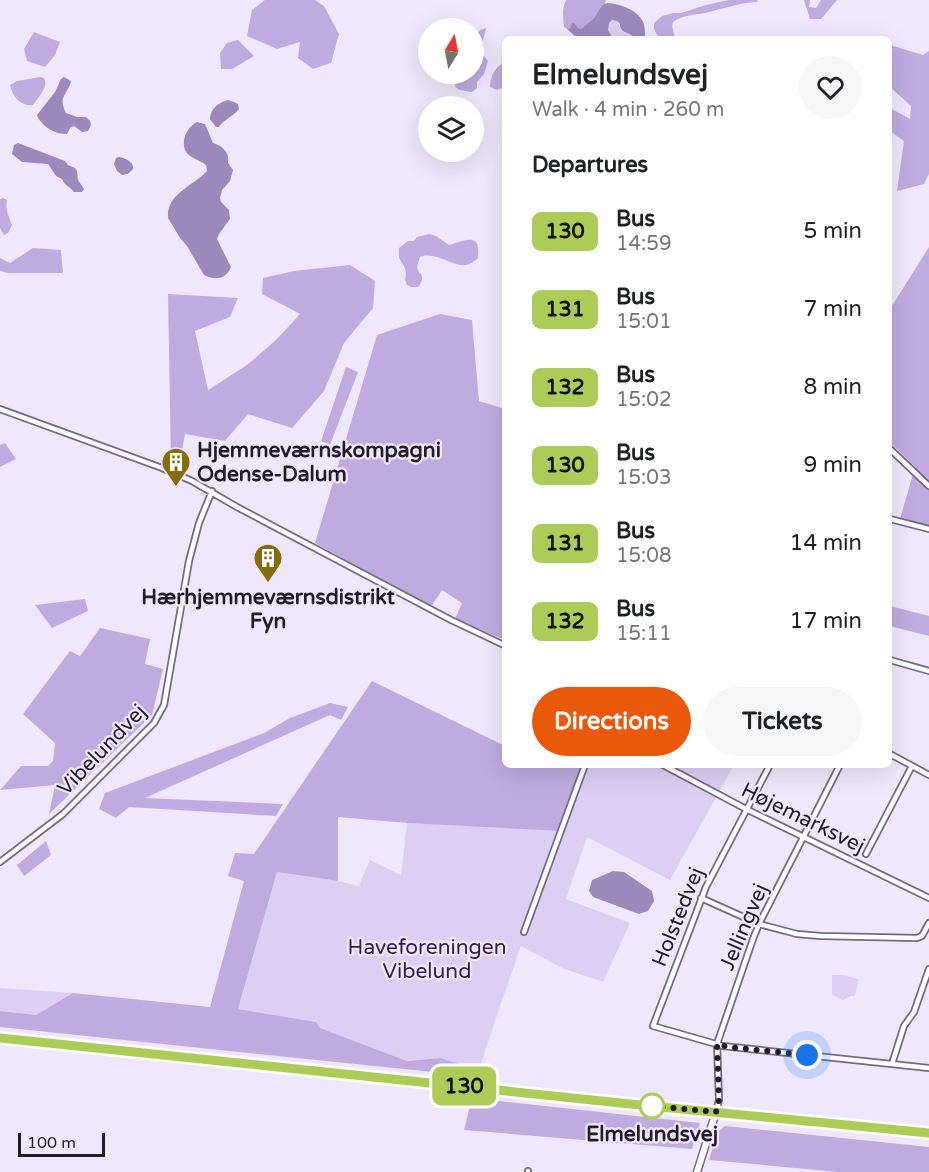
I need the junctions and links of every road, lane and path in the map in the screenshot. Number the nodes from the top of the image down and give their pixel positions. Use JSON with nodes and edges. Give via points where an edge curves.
{"nodes":[{"id":1,"x":0,"y":409,"type":"edge"},
{"id":2,"x":892,"y":451,"type":"edge"},
{"id":3,"x":929,"y":486,"type":"edge"},
{"id":4,"x":212,"y":491,"type":"junction"},
{"id":5,"x":892,"y":520,"type":"edge"},
{"id":6,"x":929,"y":529,"type":"edge"},
{"id":7,"x":502,"y":644,"type":"edge"},
{"id":8,"x":892,"y":661,"type":"edge"},
{"id":9,"x":929,"y":671,"type":"edge"},
{"id":10,"x":892,"y":755,"type":"edge"},
{"id":11,"x":912,"y":766,"type":"junction"},
{"id":12,"x":584,"y":768,"type":"edge"},
{"id":13,"x":669,"y":768,"type":"edge"},
{"id":14,"x":768,"y":768,"type":"edge"},
{"id":15,"x":838,"y":768,"type":"edge"},
{"id":16,"x":929,"y":775,"type":"edge"},
{"id":17,"x":746,"y":809,"type":"junction"},
{"id":18,"x":803,"y":837,"type":"junction"},
{"id":19,"x":866,"y":854,"type":"dead end"},
{"id":20,"x":0,"y":862,"type":"edge"},
{"id":21,"x":701,"y":898,"type":"junction"},
{"id":22,"x":929,"y":898,"type":"edge"},
{"id":23,"x":929,"y":923,"type":"edge"},
{"id":24,"x":759,"y":924,"type":"junction"},
{"id":25,"x":524,"y":933,"type":"dead end"},
{"id":26,"x":927,"y":934,"type":"edge"},
{"id":27,"x":929,"y":969,"type":"edge"},
{"id":28,"x":0,"y":1038,"type":"edge"},
{"id":29,"x":717,"y":1044,"type":"junction"},
{"id":30,"x":892,"y":1064,"type":"junction"},
{"id":31,"x":929,"y":1068,"type":"edge"},
{"id":32,"x":716,"y":1112,"type":"junction"},
{"id":33,"x":929,"y":1133,"type":"edge"},
{"id":34,"x":697,"y":1172,"type":"edge"}],
"edges":[{"from":1,"to":4,"type":"street","via":[[162,468]]},
{"from":2,"to":3,"type":"street"},
{"from":4,"to":7,"type":"street"},
{"from":4,"to":20,"type":"street","name":"Vibelundvej","via":[[194,542],[160,714],[63,814]]},
{"from":5,"to":6,"type":"street"},
{"from":8,"to":9,"type":"street"},
{"from":10,"to":11,"type":"street"},
{"from":11,"to":16,"type":"street"},
{"from":11,"to":19,"type":"street"},
{"from":12,"to":25,"type":"street"},
{"from":13,"to":17,"type":"street","name":"Højemarksvej"},
{"from":14,"to":17,"type":"street","name":"Holstedvej"},
{"from":15,"to":18,"type":"street","name":"Jellingvej"},
{"from":17,"to":18,"type":"street","name":"Højemarksvej"},
{"from":17,"to":21,"type":"street","name":"Holstedvej"},
{"from":18,"to":22,"type":"street","name":"Højemarksvej"},
{"from":18,"to":24,"type":"street","name":"Jellingvej"},
{"from":21,"to":24,"type":"street"},
{"from":21,"to":29,"type":"street","name":"Holstedvej","via":[[653,1026]]},
{"from":23,"to":26,"type":"street"},
{"from":24,"to":26,"type":"street","via":[[821,936],[916,938]]},
{"from":24,"to":29,"type":"street","name":"Jellingvej"},
{"from":27,"to":30,"type":"street"},
{"from":28,"to":32,"type":"main road"},
{"from":29,"to":30,"type":"street"},
{"from":29,"to":32,"type":"street","name":"Jellingvej"},
{"from":30,"to":31,"type":"street"},
{"from":32,"to":33,"type":"main road"},
{"from":32,"to":34,"type":"street"}]}
